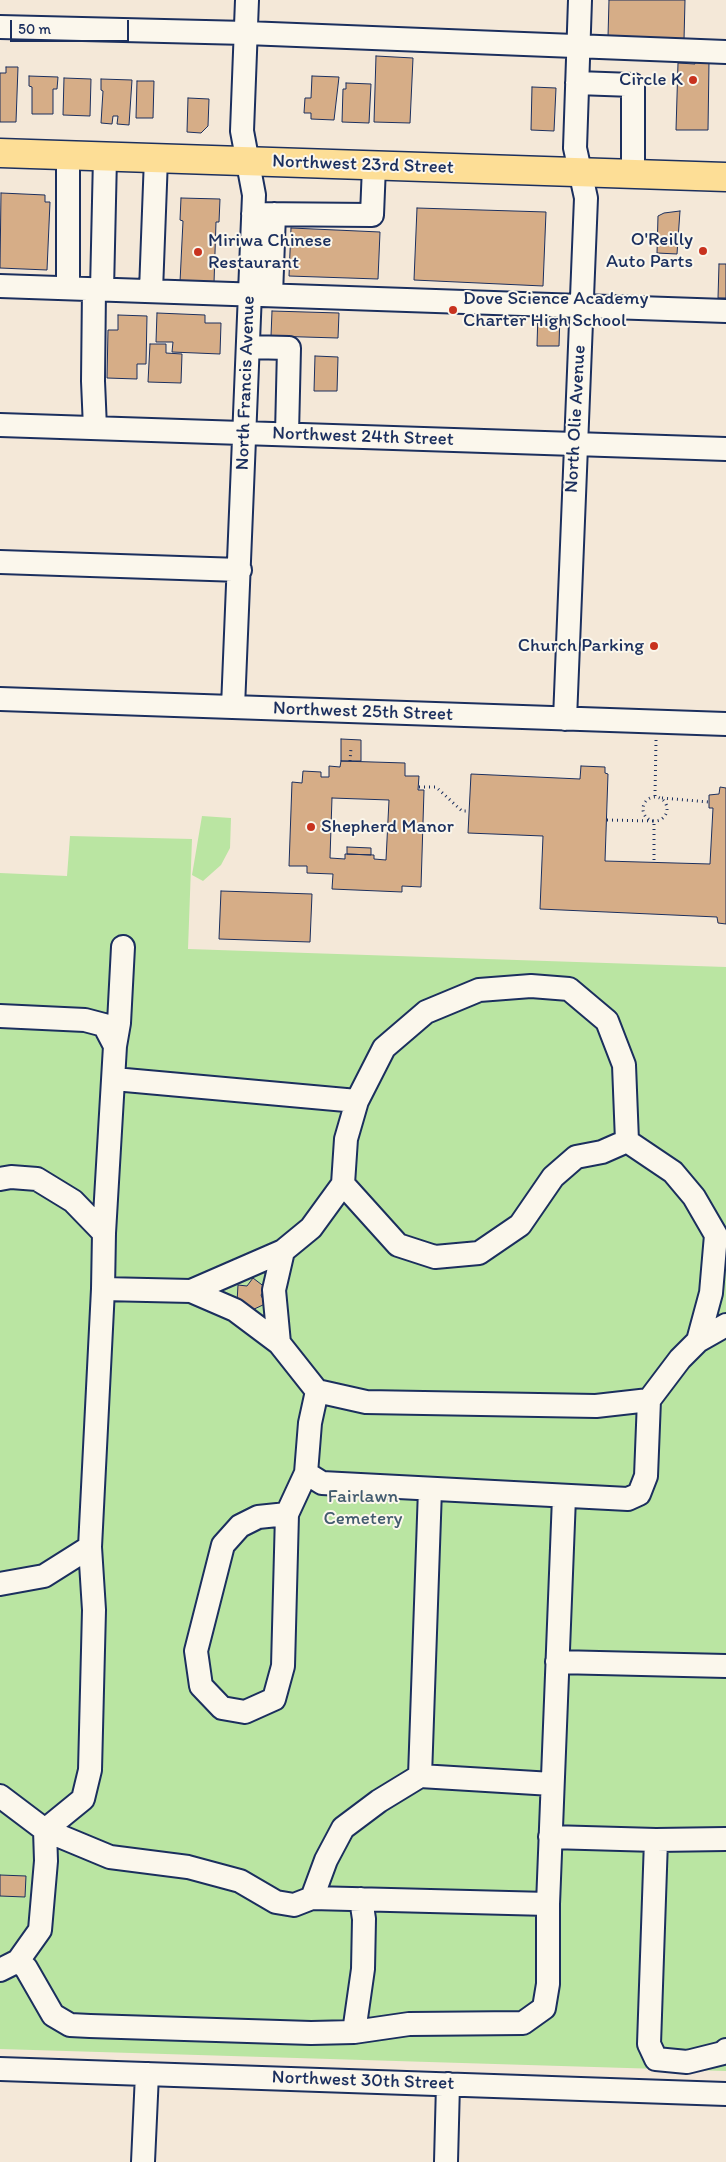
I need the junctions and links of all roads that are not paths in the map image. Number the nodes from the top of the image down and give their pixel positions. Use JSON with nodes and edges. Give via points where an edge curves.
{"nodes":[{"id":1,"x":247,"y":0,"type":"edge"},
{"id":2,"x":580,"y":0,"type":"edge"},
{"id":3,"x":0,"y":28,"type":"edge"},
{"id":4,"x":246,"y":33,"type":"junction"},
{"id":5,"x":578,"y":46,"type":"junction"},
{"id":6,"x":726,"y":52,"type":"edge"},
{"id":7,"x":577,"y":83,"type":"junction"},
{"id":8,"x":0,"y":153,"type":"edge"},
{"id":9,"x":68,"y":156,"type":"junction"},
{"id":10,"x":105,"y":157,"type":"junction"},
{"id":11,"x":156,"y":158,"type":"junction"},
{"id":12,"x":247,"y":162,"type":"junction"},
{"id":13,"x":374,"y":166,"type":"junction"},
{"id":14,"x":581,"y":173,"type":"junction"},
{"id":15,"x":633,"y":174,"type":"junction"},
{"id":16,"x":726,"y":177,"type":"edge"},
{"id":17,"x":263,"y":214,"type":"junction"},
{"id":18,"x":0,"y":286,"type":"edge"},
{"id":19,"x":68,"y":288,"type":"junction"},
{"id":20,"x":98,"y":290,"type":"junction"},
{"id":21,"x":151,"y":291,"type":"junction"},
{"id":22,"x":260,"y":295,"type":"junction"},
{"id":23,"x":581,"y":307,"type":"junction"},
{"id":24,"x":726,"y":311,"type":"edge"},
{"id":25,"x":248,"y":347,"type":"junction"},
{"id":26,"x":0,"y":425,"type":"edge"},
{"id":27,"x":95,"y":428,"type":"junction"},
{"id":28,"x":244,"y":433,"type":"junction"},
{"id":29,"x":287,"y":434,"type":"junction"},
{"id":30,"x":575,"y":444,"type":"junction"},
{"id":31,"x":726,"y":449,"type":"edge"},
{"id":32,"x":0,"y":562,"type":"edge"},
{"id":33,"x":240,"y":570,"type":"junction"},
{"id":34,"x":0,"y":699,"type":"edge"},
{"id":35,"x":234,"y":707,"type":"junction"},
{"id":36,"x":564,"y":719,"type":"junction"},
{"id":37,"x":726,"y":724,"type":"edge"},
{"id":38,"x":123,"y":947,"type":"dead end"},
{"id":39,"x":0,"y":1016,"type":"edge"},
{"id":40,"x":115,"y":1046,"type":"junction"},
{"id":41,"x":114,"y":1078,"type":"junction"},
{"id":42,"x":357,"y":1101,"type":"junction"},
{"id":43,"x":627,"y":1141,"type":"junction"},
{"id":44,"x":0,"y":1179,"type":"edge"},
{"id":45,"x":342,"y":1184,"type":"junction"},
{"id":46,"x":104,"y":1234,"type":"junction"},
{"id":47,"x":283,"y":1251,"type":"junction"},
{"id":48,"x":720,"y":1269,"type":"edge"},
{"id":49,"x":103,"y":1289,"type":"junction"},
{"id":50,"x":191,"y":1290,"type":"junction"},
{"id":51,"x":726,"y":1325,"type":"edge"},
{"id":52,"x":698,"y":1341,"type":"junction"},
{"id":53,"x":279,"y":1343,"type":"junction"},
{"id":54,"x":317,"y":1391,"type":"junction"},
{"id":55,"x":649,"y":1400,"type":"junction"},
{"id":56,"x":306,"y":1473,"type":"junction"},
{"id":57,"x":430,"y":1489,"type":"junction"},
{"id":58,"x":564,"y":1497,"type":"junction"},
{"id":59,"x":287,"y":1514,"type":"junction"},
{"id":60,"x":90,"y":1547,"type":"junction"},
{"id":61,"x":0,"y":1584,"type":"edge"},
{"id":62,"x":557,"y":1662,"type":"junction"},
{"id":63,"x":726,"y":1666,"type":"edge"},
{"id":64,"x":420,"y":1776,"type":"junction"},
{"id":65,"x":552,"y":1784,"type":"junction"},
{"id":66,"x":4,"y":1802,"type":"edge"},
{"id":67,"x":45,"y":1830,"type":"junction"},
{"id":68,"x":550,"y":1836,"type":"junction"},
{"id":69,"x":726,"y":1839,"type":"edge"},
{"id":70,"x":656,"y":1840,"type":"junction"},
{"id":71,"x":312,"y":1898,"type":"junction"},
{"id":72,"x":360,"y":1899,"type":"junction"},
{"id":73,"x":548,"y":1904,"type":"junction"},
{"id":74,"x":9,"y":1965,"type":"edge"},
{"id":75,"x":354,"y":2032,"type":"junction"},
{"id":76,"x":726,"y":2050,"type":"edge"},
{"id":77,"x":0,"y":2069,"type":"edge"},
{"id":78,"x":147,"y":2074,"type":"junction"},
{"id":79,"x":448,"y":2084,"type":"junction"},
{"id":80,"x":726,"y":2094,"type":"edge"},
{"id":81,"x":143,"y":2162,"type":"edge"},
{"id":82,"x":446,"y":2162,"type":"edge"}],
"edges":[{"from":1,"to":4,"type":"street","name":"North Francis Avenue"},
{"from":2,"to":5,"type":"street","name":"North Olie Avenue"},
{"from":3,"to":4,"type":"street"},
{"from":4,"to":5,"type":"street"},
{"from":4,"to":12,"type":"street","name":"North Francis Avenue","via":[[242,131]]},
{"from":5,"to":6,"type":"street"},
{"from":5,"to":7,"type":"street","name":"North Olie Avenue"},
{"from":7,"to":14,"type":"street","name":"North Olie Avenue","via":[[575,148]]},
{"from":7,"to":15,"type":"street","via":[[633,85]]},
{"from":8,"to":9,"type":"main road","name":"Northwest 23rd Street"},
{"from":9,"to":10,"type":"main road","name":"Northwest 23rd Street"},
{"from":9,"to":19,"type":"street"},
{"from":10,"to":11,"type":"main road","name":"Northwest 23rd Street"},
{"from":10,"to":20,"type":"street"},
{"from":11,"to":12,"type":"main road","name":"Northwest 23rd Street"},
{"from":11,"to":21,"type":"street"},
{"from":12,"to":13,"type":"main road","name":"Northwest 23rd Street"},
{"from":12,"to":17,"type":"street","name":"North Francis Avenue","via":[[254,195]]},
{"from":13,"to":14,"type":"main road","name":"Northwest 23rd Street"},
{"from":13,"to":17,"type":"street","via":[[372,216]]},
{"from":14,"to":15,"type":"main road","name":"Northwest 23rd Street"},
{"from":14,"to":23,"type":"street","name":"North Olie Avenue","via":[[586,198]]},
{"from":15,"to":16,"type":"main road","name":"Northwest 23rd Street"},
{"from":17,"to":22,"type":"street","name":"North Francis Avenue"},
{"from":18,"to":19,"type":"street"},
{"from":19,"to":20,"type":"street"},
{"from":20,"to":21,"type":"street"},
{"from":20,"to":27,"type":"street","via":[[93,380]]},
{"from":21,"to":22,"type":"street"},
{"from":22,"to":23,"type":"street"},
{"from":22,"to":25,"type":"street","name":"North Francis Avenue"},
{"from":23,"to":24,"type":"street"},
{"from":23,"to":30,"type":"street","name":"North Olie Avenue"},
{"from":25,"to":28,"type":"street","name":"North Francis Avenue"},
{"from":25,"to":29,"type":"street","via":[[288,348]]},
{"from":26,"to":27,"type":"street","name":"Northwest 24th Street"},
{"from":27,"to":28,"type":"street","name":"Northwest 24th Street"},
{"from":28,"to":29,"type":"street","name":"Northwest 24th Street"},
{"from":28,"to":33,"type":"street","name":"North Francis Avenue"},
{"from":29,"to":30,"type":"street","name":"Northwest 24th Street"},
{"from":30,"to":31,"type":"street","name":"Northwest 24th Street"},
{"from":30,"to":36,"type":"street","name":"North Olie Avenue"},
{"from":32,"to":33,"type":"street"},
{"from":33,"to":35,"type":"street","name":"North Francis Avenue"},
{"from":34,"to":35,"type":"street","name":"Northwest 25th Street"},
{"from":35,"to":36,"type":"street","name":"Northwest 25th Street"},
{"from":36,"to":37,"type":"street","name":"Northwest 25th Street"},
{"from":38,"to":40,"type":"street"},
{"from":39,"to":40,"type":"street","via":[[85,1020],[104,1025]]},
{"from":40,"to":41,"type":"street"},
{"from":41,"to":42,"type":"street"},
{"from":41,"to":46,"type":"street"},
{"from":42,"to":43,"type":"street","via":[[384,1048],[426,1012],[479,990],[531,986],[569,990],[607,1021],[618,1048],[624,1065]]},
{"from":42,"to":45,"type":"street","via":[[346,1139]]},
{"from":43,"to":45,"type":"street","via":[[602,1152],[576,1157],[553,1177],[520,1225],[479,1253],[435,1257],[398,1245]]},
{"from":43,"to":48,"type":"street","via":[[673,1172],[694,1197],[716,1235]]},
{"from":44,"to":46,"type":"street","via":[[37,1180],[74,1201]]},
{"from":45,"to":47,"type":"street","via":[[311,1228]]},
{"from":46,"to":49,"type":"street"},
{"from":47,"to":50,"type":"street"},
{"from":47,"to":53,"type":"street","via":[[274,1290]]},
{"from":48,"to":52,"type":"street"},
{"from":49,"to":50,"type":"street"},
{"from":49,"to":60,"type":"street"},
{"from":50,"to":53,"type":"street","via":[[235,1310]]},
{"from":51,"to":52,"type":"street"},
{"from":52,"to":55,"type":"street","via":[[680,1358]]},
{"from":53,"to":54,"type":"street"},
{"from":54,"to":55,"type":"street","via":[[366,1402],[596,1406]]},
{"from":54,"to":56,"type":"street","via":[[310,1423]]},
{"from":55,"to":58,"type":"street","via":[[646,1476],[640,1494],[628,1499]]},
{"from":56,"to":57,"type":"street","via":[[322,1483]]},
{"from":56,"to":59,"type":"street"},
{"from":57,"to":58,"type":"street"},
{"from":57,"to":64,"type":"street"},
{"from":58,"to":62,"type":"street"},
{"from":59,"to":59,"type":"street","via":[[258,1516],[240,1526],[223,1545],[196,1651],[201,1686],[222,1708],[245,1712],[274,1699],[283,1666]]},
{"from":60,"to":61,"type":"street","via":[[44,1576]]},
{"from":60,"to":67,"type":"street","via":[[94,1610],[90,1770],[83,1799]]},
{"from":62,"to":63,"type":"street"},
{"from":62,"to":65,"type":"street"},
{"from":64,"to":65,"type":"street"},
{"from":64,"to":71,"type":"street","via":[[379,1800],[343,1828],[326,1860]]},
{"from":65,"to":68,"type":"street"},
{"from":66,"to":67,"type":"street"},
{"from":67,"to":71,"type":"street","via":[[110,1857],[188,1867],[240,1881],[276,1902],[294,1905]]},
{"from":67,"to":74,"type":"street","via":[[46,1861],[40,1930]]},
{"from":68,"to":70,"type":"street"},
{"from":68,"to":73,"type":"street"},
{"from":69,"to":70,"type":"street"},
{"from":70,"to":76,"type":"street","via":[[649,2044],[656,2059],[687,2062]]},
{"from":71,"to":72,"type":"street"},
{"from":72,"to":73,"type":"street"},
{"from":72,"to":75,"type":"street","via":[[364,1919],[363,1969]]},
{"from":73,"to":75,"type":"street","via":[[548,1984],[544,2008],[523,2023],[409,2024]]},
{"from":74,"to":75,"type":"street","via":[[26,1968],[53,2015],[70,2025]]},
{"from":77,"to":78,"type":"street","name":"Northwest 30th Street"},
{"from":78,"to":79,"type":"street","name":"Northwest 30th Street"},
{"from":78,"to":81,"type":"street"},
{"from":79,"to":80,"type":"street","name":"Northwest 30th Street"},
{"from":79,"to":82,"type":"street"}]}
